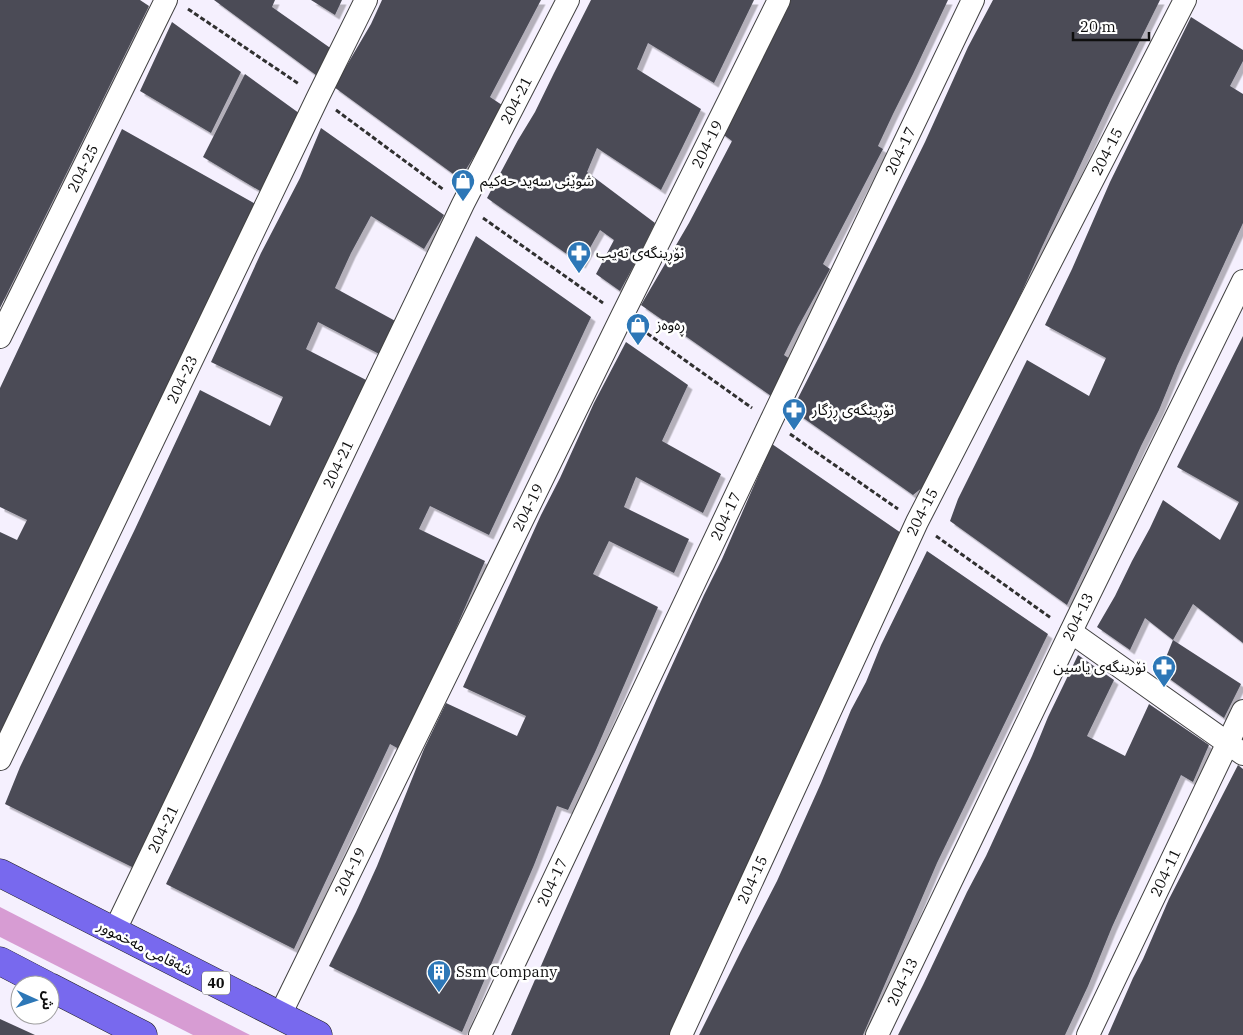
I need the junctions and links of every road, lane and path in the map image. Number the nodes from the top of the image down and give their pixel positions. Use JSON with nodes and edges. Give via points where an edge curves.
{"nodes":[{"id":1,"x":366,"y":0,"type":"edge"},
{"id":2,"x":568,"y":0,"type":"edge"},
{"id":3,"x":779,"y":0,"type":"edge"},
{"id":4,"x":973,"y":0,"type":"edge"},
{"id":5,"x":1186,"y":0,"type":"edge"},
{"id":6,"x":175,"y":3,"type":"edge"},
{"id":7,"x":318,"y":97,"type":"junction"},
{"id":8,"x":463,"y":204,"type":"junction"},
{"id":9,"x":1243,"y":281,"type":"edge"},
{"id":10,"x":622,"y":316,"type":"junction"},
{"id":11,"x":0,"y":337,"type":"edge"},
{"id":12,"x":772,"y":421,"type":"junction"},
{"id":13,"x":917,"y":522,"type":"junction"},
{"id":14,"x":1071,"y":632,"type":"junction"},
{"id":15,"x":1243,"y":711,"type":"edge"},
{"id":16,"x":1236,"y":749,"type":"edge"},
{"id":17,"x":0,"y":759,"type":"edge"},
{"id":18,"x":0,"y":873,"type":"edge"},
{"id":19,"x":114,"y":932,"type":"junction"},
{"id":20,"x":0,"y":961,"type":"edge"},
{"id":21,"x":27,"y":975,"type":"edge"},
{"id":22,"x":60,"y":992,"type":"edge"},
{"id":23,"x":280,"y":1016,"type":"junction"},
{"id":24,"x":143,"y":1035,"type":"edge"},
{"id":25,"x":318,"y":1035,"type":"edge"},
{"id":26,"x":480,"y":1035,"type":"edge"},
{"id":27,"x":681,"y":1035,"type":"edge"},
{"id":28,"x":877,"y":1035,"type":"edge"},
{"id":29,"x":1088,"y":1035,"type":"edge"}],
"edges":[{"from":1,"to":7,"type":"street","name":"204-23"},
{"from":2,"to":8,"type":"street","name":"204-21"},
{"from":3,"to":10,"type":"street","name":"204-19"},
{"from":4,"to":12,"type":"street","name":"204-17"},
{"from":5,"to":13,"type":"street","name":"204-15"},
{"from":6,"to":7,"type":"path"},
{"from":6,"to":11,"type":"street","name":"204-25"},
{"from":7,"to":8,"type":"path"},
{"from":7,"to":17,"type":"street","name":"204-23"},
{"from":8,"to":10,"type":"path"},
{"from":8,"to":19,"type":"street","name":"204-21"},
{"from":9,"to":14,"type":"street","name":"204-13"},
{"from":10,"to":12,"type":"path"},
{"from":10,"to":23,"type":"street","name":"204-19"},
{"from":12,"to":13,"type":"path"},
{"from":12,"to":26,"type":"street","name":"204-17"},
{"from":13,"to":14,"type":"path"},
{"from":13,"to":27,"type":"street","name":"204-15"},
{"from":14,"to":16,"type":"street"},
{"from":14,"to":28,"type":"street","name":"204-13"},
{"from":15,"to":16,"type":"street","name":"204-11"},
{"from":16,"to":29,"type":"street","name":"204-11"},
{"from":18,"to":19,"type":"highway","name":"شەقامی مەخموور","number":"40"},
{"from":19,"to":23,"type":"highway","name":"شەقامی مەخموور","number":"40"},
{"from":20,"to":21,"type":"highway"},
{"from":22,"to":24,"type":"highway"},
{"from":23,"to":25,"type":"highway","name":"شەقامی مەخموور","number":"40"}]}
